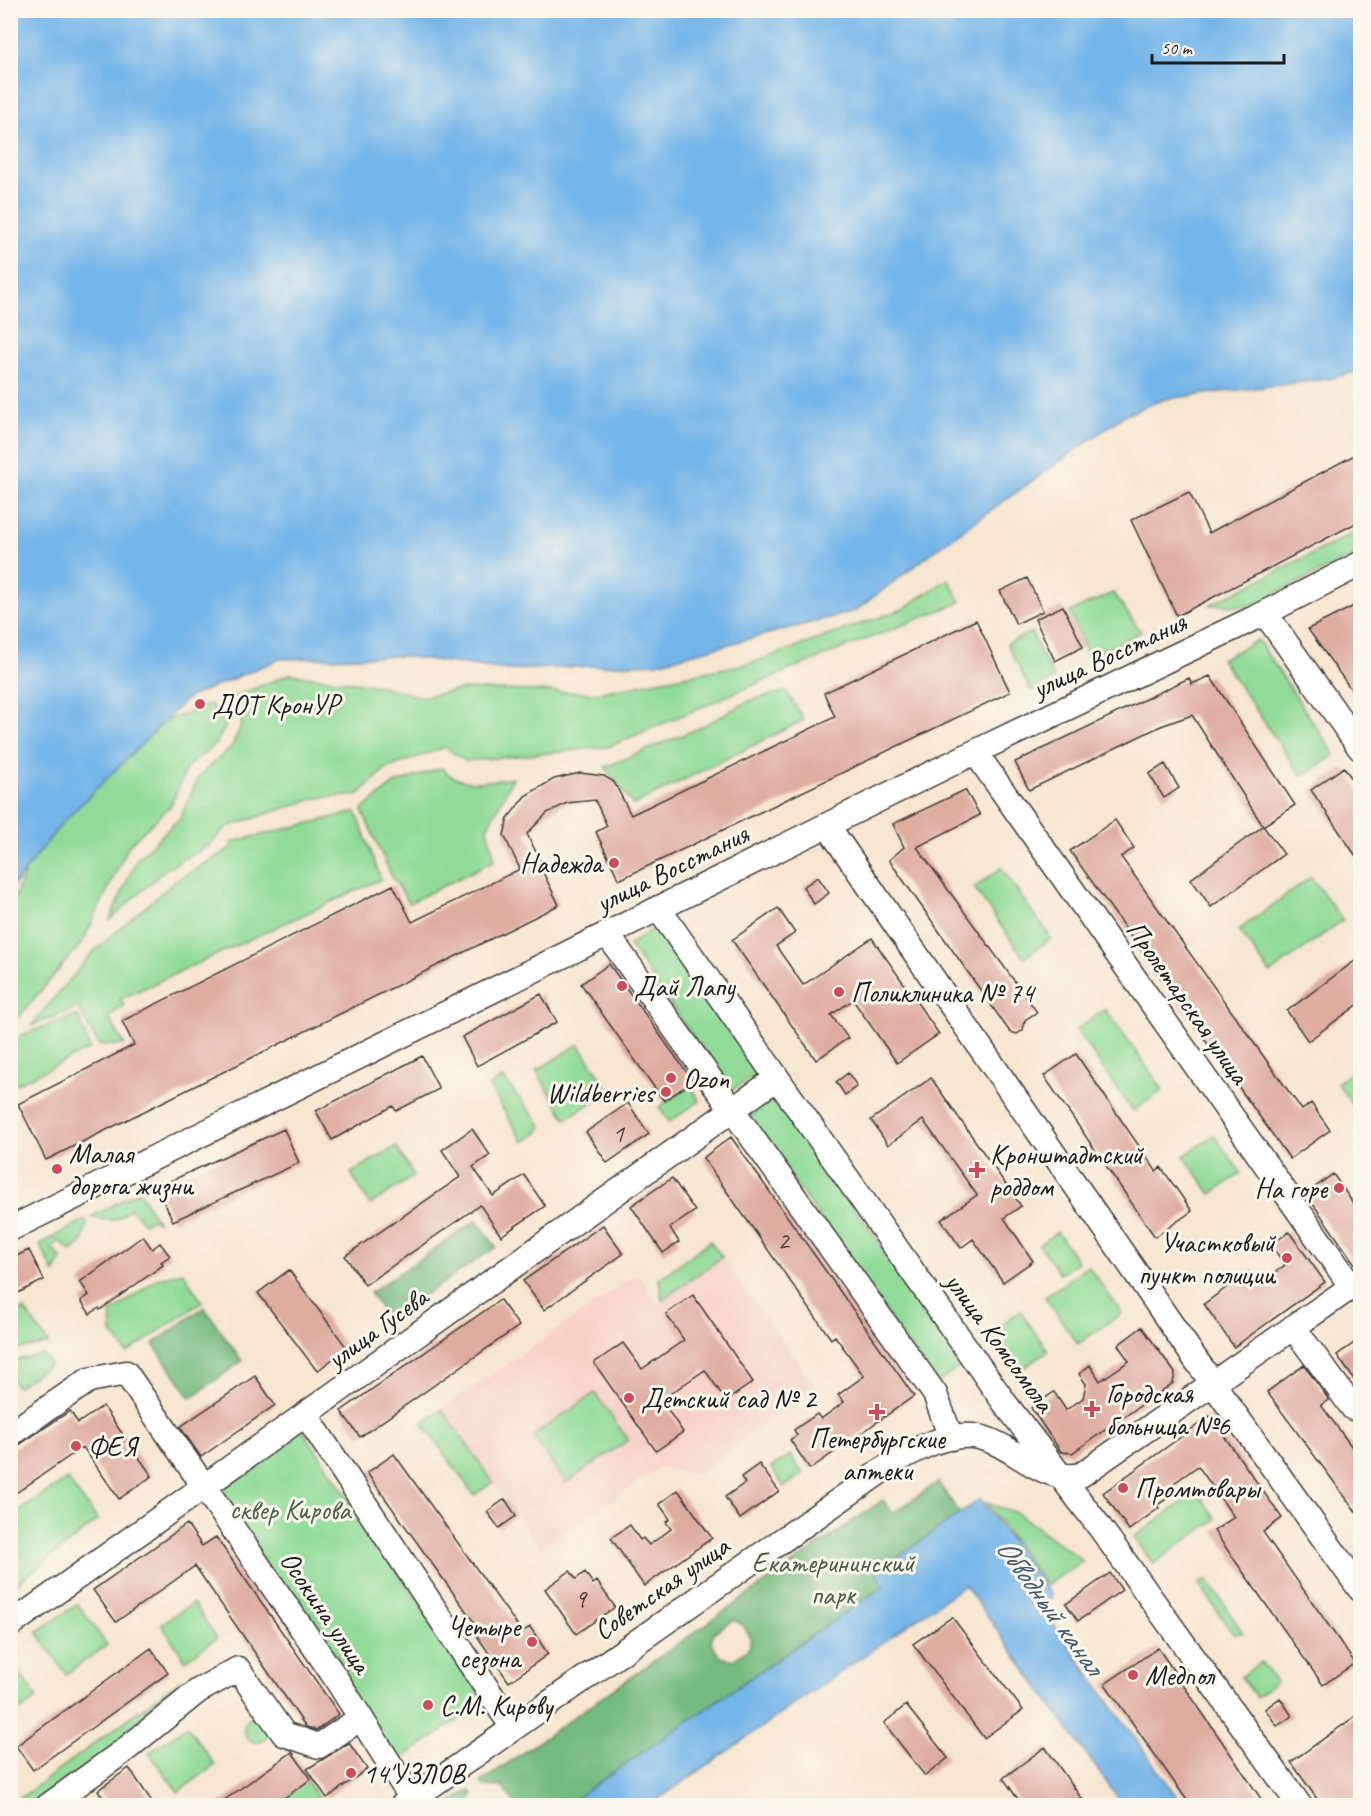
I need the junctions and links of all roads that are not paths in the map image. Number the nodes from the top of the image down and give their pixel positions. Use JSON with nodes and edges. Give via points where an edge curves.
{"nodes":[{"id":1,"x":1360,"y":564,"type":"edge"},
{"id":2,"x":1265,"y":613,"type":"junction"},
{"id":3,"x":1360,"y":748,"type":"edge"},
{"id":4,"x":975,"y":752,"type":"junction"},
{"id":5,"x":827,"y":825,"type":"junction"},
{"id":6,"x":658,"y":908,"type":"junction"},
{"id":7,"x":607,"y":934,"type":"junction"},
{"id":8,"x":777,"y":1078,"type":"junction"},
{"id":9,"x":733,"y":1110,"type":"junction"},
{"id":10,"x":10,"y":1229,"type":"edge"},
{"id":11,"x":1356,"y":1284,"type":"edge"},
{"id":12,"x":1293,"y":1328,"type":"junction"},
{"id":13,"x":1213,"y":1384,"type":"junction"},
{"id":14,"x":1360,"y":1403,"type":"edge"},
{"id":15,"x":306,"y":1415,"type":"junction"},
{"id":16,"x":10,"y":1434,"type":"edge"},
{"id":17,"x":951,"y":1438,"type":"junction"},
{"id":18,"x":1060,"y":1476,"type":"junction"},
{"id":19,"x":205,"y":1487,"type":"junction"},
{"id":20,"x":1360,"y":1589,"type":"edge"},
{"id":21,"x":10,"y":1625,"type":"edge"},
{"id":22,"x":361,"y":1718,"type":"junction"},
{"id":23,"x":513,"y":1728,"type":"junction"},
{"id":24,"x":407,"y":1802,"type":"edge"},
{"id":25,"x":48,"y":1806,"type":"edge"},
{"id":26,"x":1300,"y":1806,"type":"edge"}],
"edges":[{"from":1,"to":2,"type":"street","name":"улица Восстания"},
{"from":2,"to":3,"type":"street"},
{"from":2,"to":4,"type":"street","name":"улица Восстания"},
{"from":4,"to":5,"type":"street","name":"улица Восстания"},
{"from":4,"to":11,"type":"street","name":"Пролетарская улица"},
{"from":5,"to":6,"type":"street","name":"улица Восстания"},
{"from":5,"to":13,"type":"street"},
{"from":6,"to":7,"type":"street","name":"улица Восстания"},
{"from":6,"to":8,"type":"street","name":"улица Комсомола"},
{"from":7,"to":9,"type":"street"},
{"from":7,"to":10,"type":"street","name":"улица Восстания"},
{"from":8,"to":9,"type":"street","name":"улица Гусева"},
{"from":8,"to":18,"type":"street","name":"улица Комсомола"},
{"from":9,"to":15,"type":"street","name":"улица Гусева"},
{"from":9,"to":17,"type":"street","via":[[934,1394]]},
{"from":11,"to":12,"type":"street"},
{"from":12,"to":13,"type":"street"},
{"from":12,"to":14,"type":"street","via":[[1353,1408]]},
{"from":13,"to":18,"type":"street","via":[[1089,1472]]},
{"from":13,"to":20,"type":"street"},
{"from":15,"to":19,"type":"street","name":"улица Гусева"},
{"from":15,"to":23,"type":"street"},
{"from":16,"to":19,"type":"street","name":"Осокина улица","via":[[89,1380],[126,1373]]},
{"from":17,"to":18,"type":"street","name":"Советская улица","via":[[983,1438]]},
{"from":17,"to":23,"type":"street","name":"Советская улица","via":[[894,1462]]},
{"from":18,"to":26,"type":"street","name":"улица Комсомола"},
{"from":19,"to":21,"type":"street","name":"улица Гусева"},
{"from":19,"to":22,"type":"street","name":"Осокина улица"},
{"from":22,"to":24,"type":"street","name":"Осокина улица"},
{"from":22,"to":25,"type":"street","via":[[319,1746],[292,1738],[284,1734],[238,1669],[198,1691]]},
{"from":23,"to":24,"type":"street","name":"Советская улица"}]}
